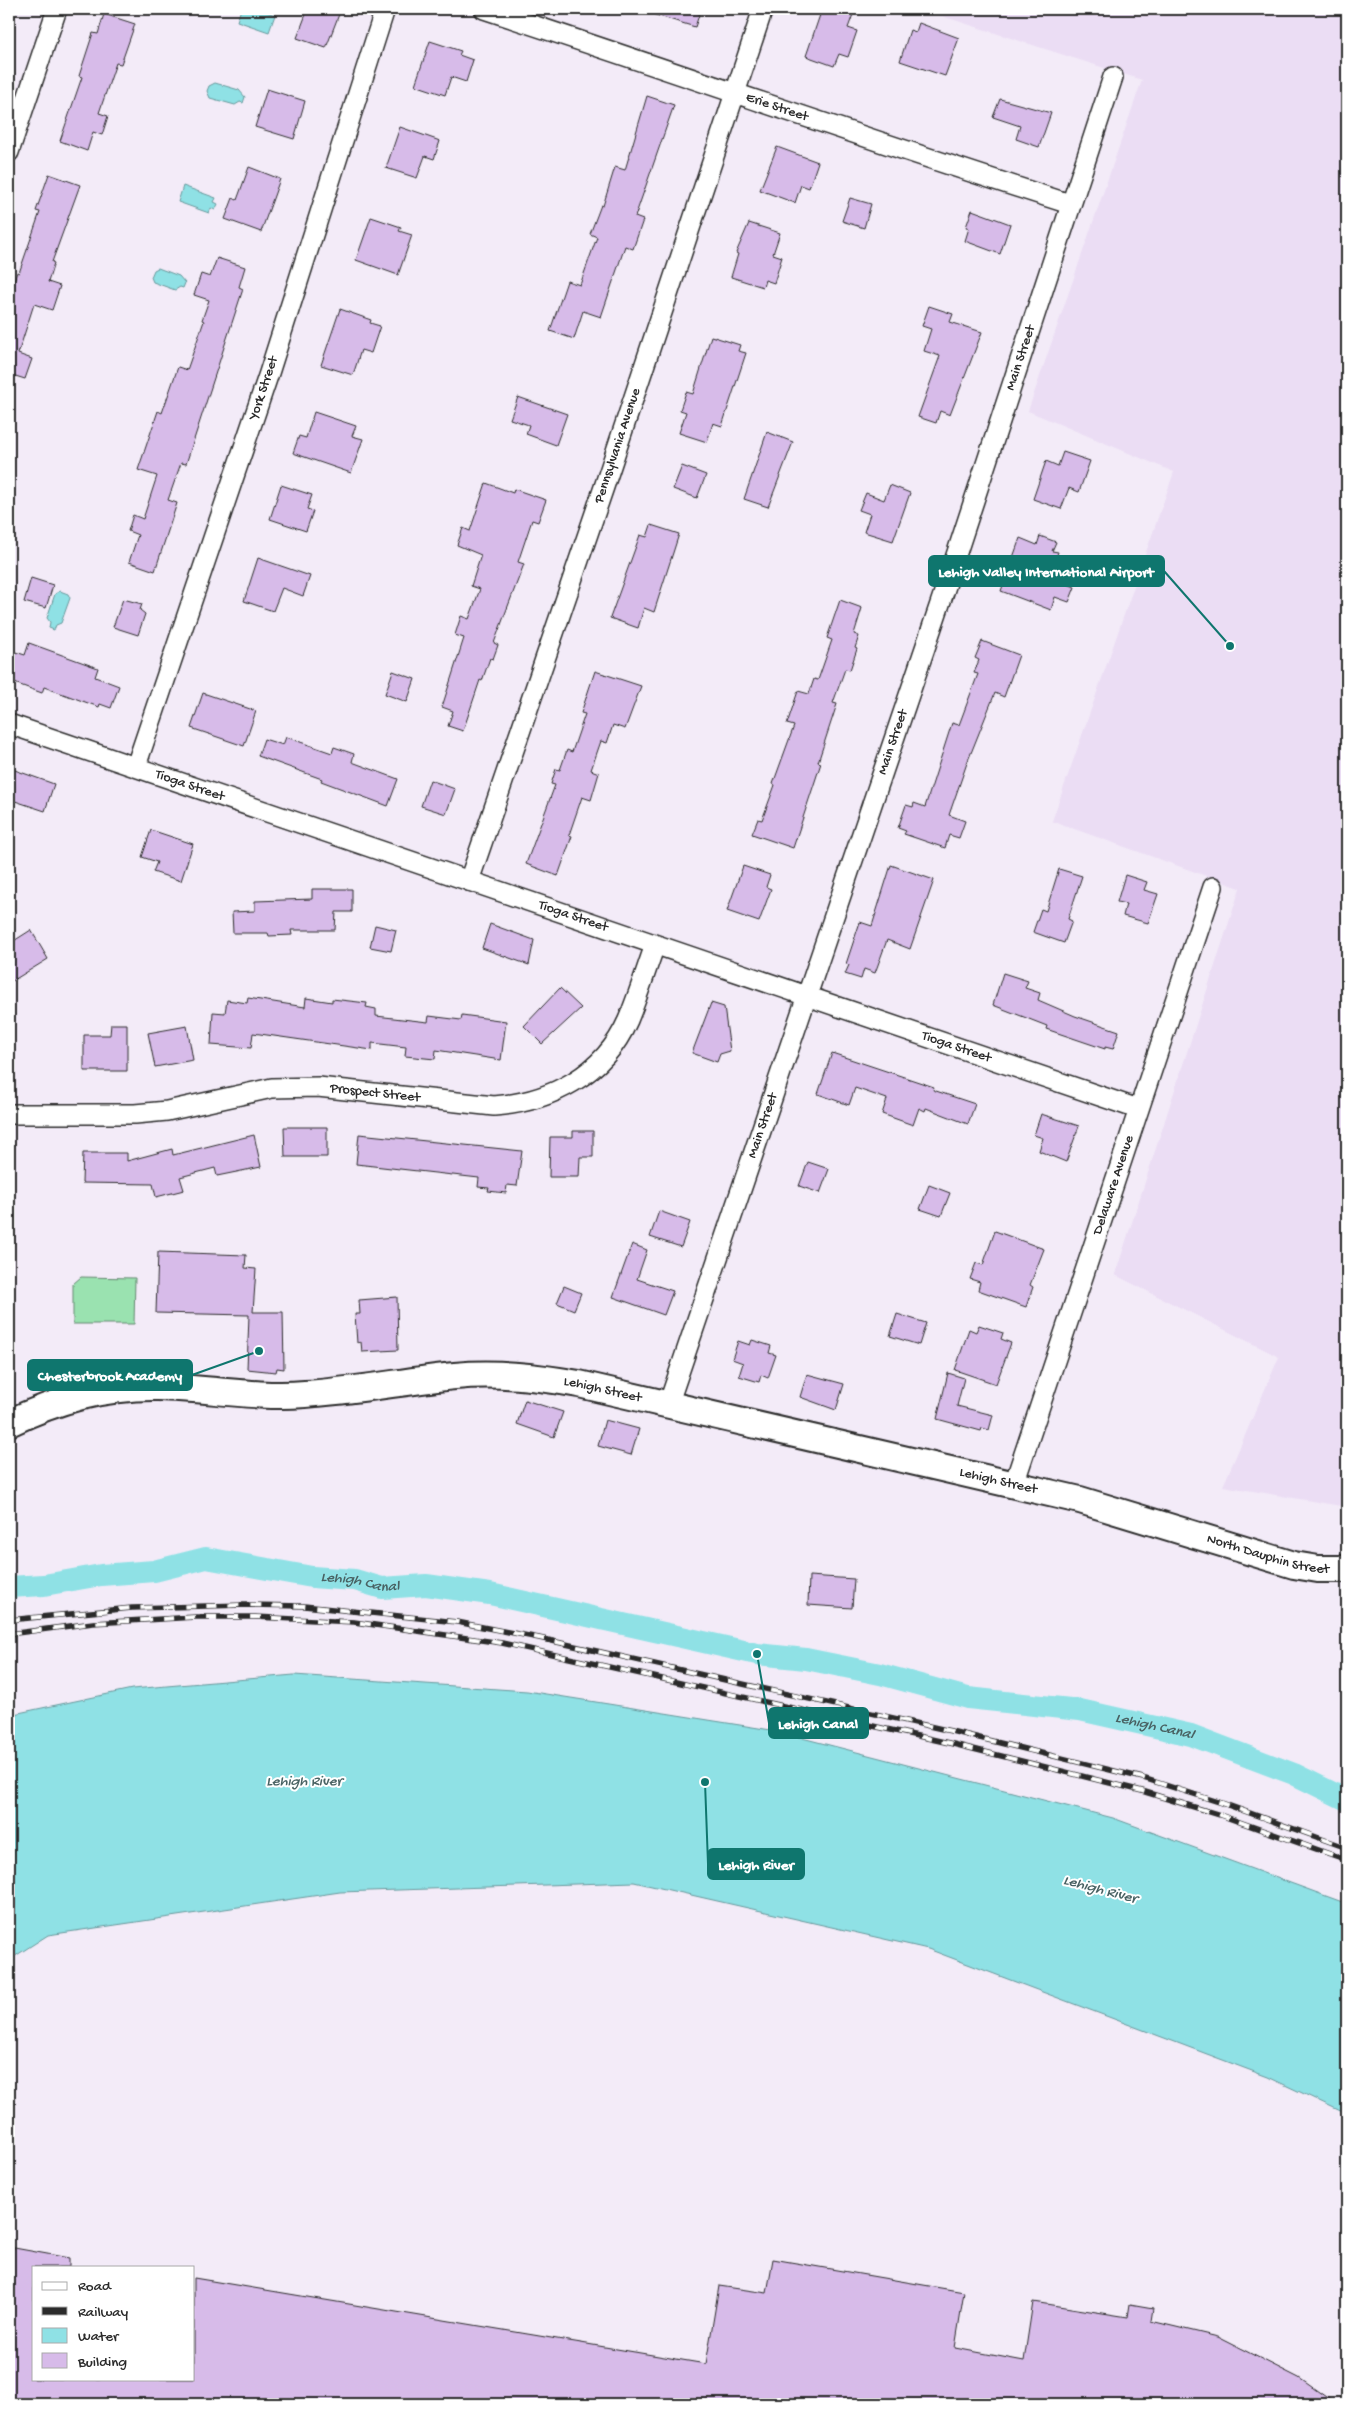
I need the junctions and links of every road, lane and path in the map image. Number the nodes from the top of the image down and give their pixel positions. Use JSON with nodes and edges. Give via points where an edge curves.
{"nodes":[{"id":1,"x":56,"y":9,"type":"edge"},
{"id":2,"x":385,"y":9,"type":"edge"},
{"id":3,"x":484,"y":9,"type":"edge"},
{"id":4,"x":763,"y":9,"type":"edge"},
{"id":5,"x":1113,"y":78,"type":"dead end"},
{"id":6,"x":736,"y":92,"type":"junction"},
{"id":7,"x":9,"y":152,"type":"edge"},
{"id":8,"x":1070,"y":204,"type":"junction"},
{"id":9,"x":9,"y":724,"type":"edge"},
{"id":10,"x":136,"y":766,"type":"junction"},
{"id":11,"x":469,"y":881,"type":"junction"},
{"id":12,"x":1213,"y":887,"type":"dead end"},
{"id":13,"x":655,"y":945,"type":"junction"},
{"id":14,"x":806,"y":996,"type":"junction"},
{"id":15,"x":1138,"y":1109,"type":"junction"},
{"id":16,"x":9,"y":1114,"type":"edge"},
{"id":17,"x":668,"y":1405,"type":"junction"},
{"id":18,"x":9,"y":1423,"type":"edge"},
{"id":19,"x":1014,"y":1484,"type":"junction"},
{"id":20,"x":1189,"y":1532,"type":"joint"},
{"id":21,"x":1347,"y":1569,"type":"edge"}],
"edges":[{"from":1,"to":7,"type":"street"},
{"from":2,"to":10,"type":"street","name":"York Street","via":[[266,382]]},
{"from":3,"to":6,"type":"street","name":"Erie Street"},
{"from":4,"to":6,"type":"street","name":"Pennsylvania Avenue"},
{"from":5,"to":8,"type":"street","name":"Main Street"},
{"from":6,"to":8,"type":"street","name":"Erie Street","via":[[904,151]]},
{"from":6,"to":11,"type":"street","name":"Pennsylvania Avenue"},
{"from":8,"to":14,"type":"street","name":"Main Street","via":[[940,605]]},
{"from":9,"to":10,"type":"street","name":"Tioga Street"},
{"from":10,"to":11,"type":"street","name":"Tioga Street"},
{"from":11,"to":13,"type":"street","name":"Tioga Street"},
{"from":12,"to":15,"type":"street","name":"Delaware Avenue"},
{"from":13,"to":14,"type":"street","name":"Tioga Street"},
{"from":13,"to":16,"type":"street","name":"Prospect Street","via":[[628,1021],[606,1055],[584,1076],[544,1098],[494,1106],[318,1087],[272,1088],[167,1111]]},
{"from":14,"to":15,"type":"street","name":"Tioga Street"},
{"from":14,"to":17,"type":"street","name":"Main Street"},
{"from":15,"to":19,"type":"street","name":"Delaware Avenue"},
{"from":17,"to":18,"type":"street","name":"Lehigh Street","via":[[538,1377],[456,1376],[377,1388],[302,1394],[158,1387],[116,1389],[75,1396],[36,1409]]},
{"from":17,"to":19,"type":"street","name":"Lehigh Street"},
{"from":19,"to":20,"type":"street","name":"Lehigh Street"},
{"from":20,"to":21,"type":"street","name":"North Dauphin Street","via":[[1294,1565]]}]}
